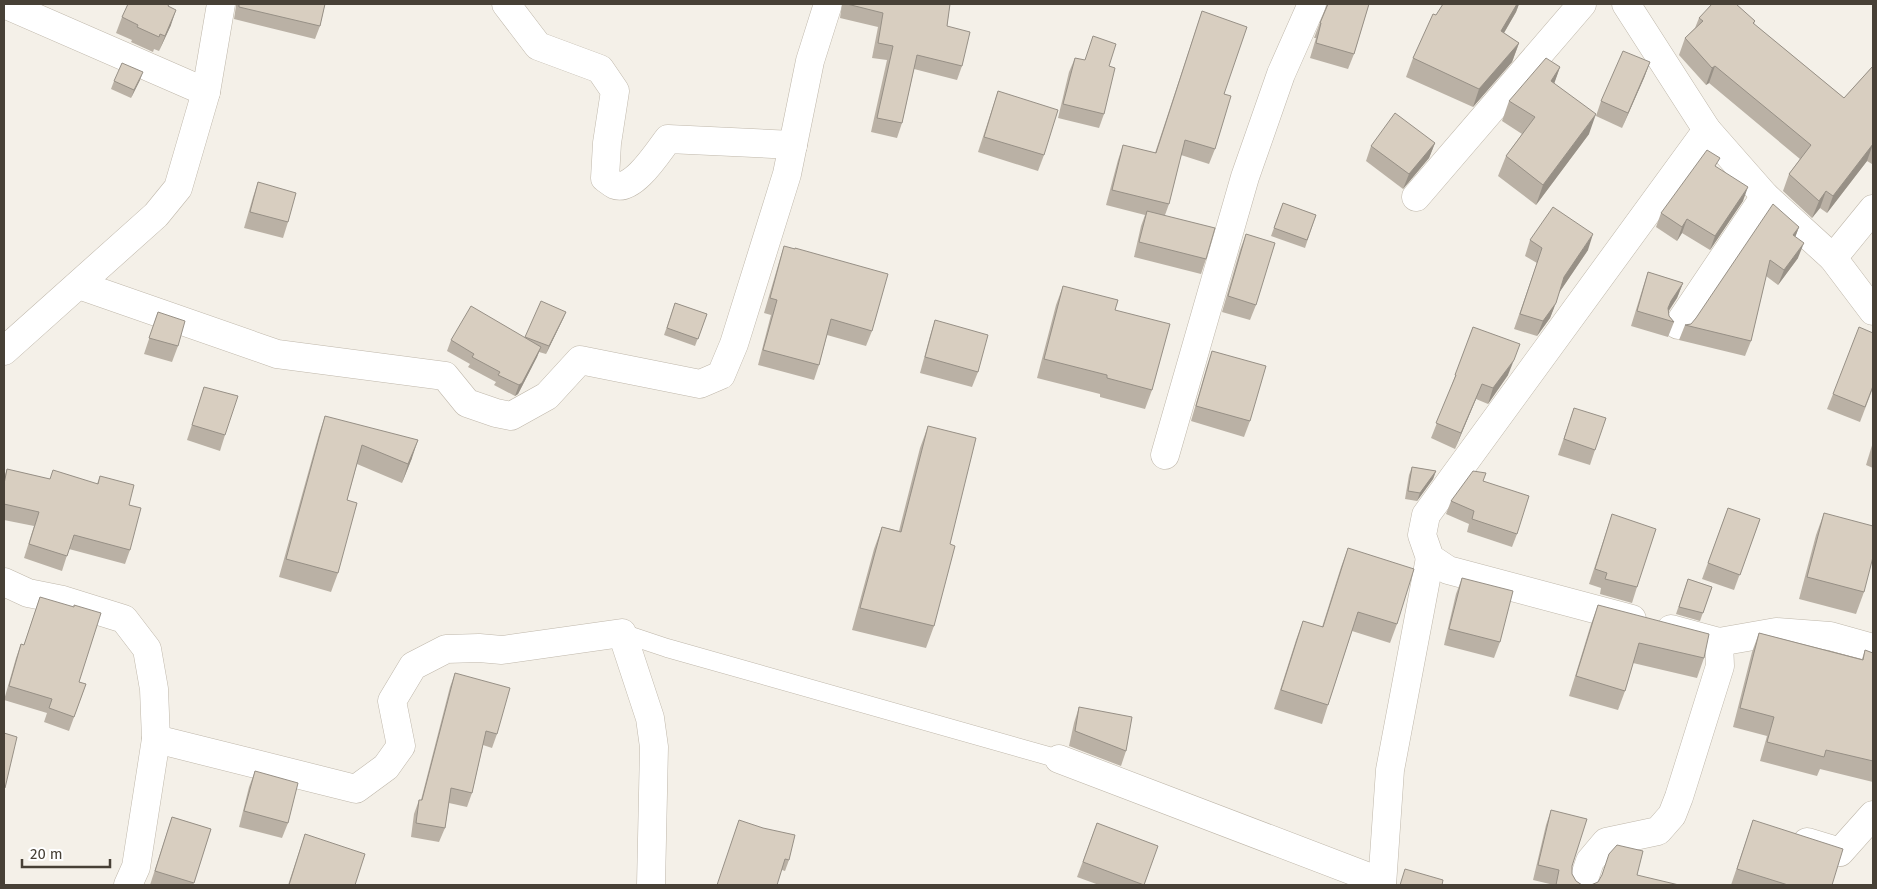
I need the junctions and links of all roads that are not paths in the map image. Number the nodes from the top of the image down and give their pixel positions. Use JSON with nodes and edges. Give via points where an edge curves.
{"nodes":[{"id":1,"x":4,"y":4,"type":"edge"},
{"id":2,"x":221,"y":4,"type":"edge"},
{"id":3,"x":506,"y":4,"type":"edge"},
{"id":4,"x":828,"y":4,"type":"edge"},
{"id":5,"x":1312,"y":4,"type":"edge"},
{"id":6,"x":1582,"y":4,"type":"edge"},
{"id":7,"x":1626,"y":4,"type":"edge"},
{"id":8,"x":206,"y":92,"type":"junction"},
{"id":9,"x":1707,"y":130,"type":"junction"},
{"id":10,"x":793,"y":146,"type":"junction"},
{"id":11,"x":1765,"y":196,"type":"junction"},
{"id":12,"x":1416,"y":197,"type":"dead end"},
{"id":13,"x":1873,"y":209,"type":"edge"},
{"id":14,"x":1834,"y":258,"type":"junction"},
{"id":15,"x":79,"y":285,"type":"junction"},
{"id":16,"x":1873,"y":311,"type":"edge"},
{"id":17,"x":1678,"y":325,"type":"dead end"},
{"id":18,"x":4,"y":351,"type":"edge"},
{"id":19,"x":1164,"y":455,"type":"dead end"},
{"id":20,"x":1430,"y":558,"type":"junction"},
{"id":21,"x":4,"y":582,"type":"edge"},
{"id":22,"x":622,"y":633,"type":"junction"},
{"id":23,"x":1719,"y":642,"type":"junction"},
{"id":24,"x":1873,"y":648,"type":"edge"},
{"id":25,"x":156,"y":739,"type":"junction"},
{"id":26,"x":1059,"y":759,"type":"joint"},
{"id":27,"x":1873,"y":815,"type":"edge"},
{"id":28,"x":1786,"y":836,"type":"edge"},
{"id":29,"x":1382,"y":884,"type":"edge"},
{"id":30,"x":128,"y":885,"type":"edge"},
{"id":31,"x":651,"y":885,"type":"edge"},
{"id":32,"x":1582,"y":885,"type":"edge"}],
"edges":[{"from":1,"to":8,"type":"street"},
{"from":2,"to":8,"type":"street"},
{"from":3,"to":10,"type":"street","via":[[538,46],[600,69],[615,91],[605,178],[616,185],[628,184],[643,171],[668,139]]},
{"from":4,"to":10,"type":"street","via":[[810,61]]},
{"from":5,"to":19,"type":"street","via":[[1281,74],[1245,178]]},
{"from":6,"to":12,"type":"street"},
{"from":7,"to":9,"type":"street"},
{"from":8,"to":15,"type":"street","via":[[178,188],[156,215]]},
{"from":9,"to":11,"type":"street"},
{"from":9,"to":20,"type":"street","via":[[1426,514],[1422,535]]},
{"from":10,"to":15,"type":"street","via":[[734,344],[721,375],[700,384],[580,360],[547,396],[511,416],[496,414],[467,403],[445,376],[277,354]]},
{"from":11,"to":14,"type":"street"},
{"from":11,"to":17,"type":"street"},
{"from":13,"to":14,"type":"street"},
{"from":14,"to":16,"type":"street"},
{"from":15,"to":18,"type":"street"},
{"from":20,"to":23,"type":"street","via":[[1448,570]]},
{"from":20,"to":29,"type":"street","via":[[1390,770]]},
{"from":21,"to":25,"type":"street","via":[[124,619],[147,650],[154,689]]},
{"from":22,"to":25,"type":"street","via":[[502,650],[446,649],[413,666],[392,701],[401,746],[386,767],[356,788]]},
{"from":22,"to":26,"type":"lane"},
{"from":22,"to":31,"type":"street","via":[[650,718],[654,747]]},
{"from":23,"to":24,"type":"street","via":[[1776,632],[1830,636]]},
{"from":23,"to":32,"type":"street","via":[[1720,666],[1672,815],[1658,831],[1606,842],[1590,860]]},
{"from":25,"to":30,"type":"street","via":[[136,867]]},
{"from":26,"to":29,"type":"street"},
{"from":27,"to":28,"type":"street","via":[[1840,852]]}]}
